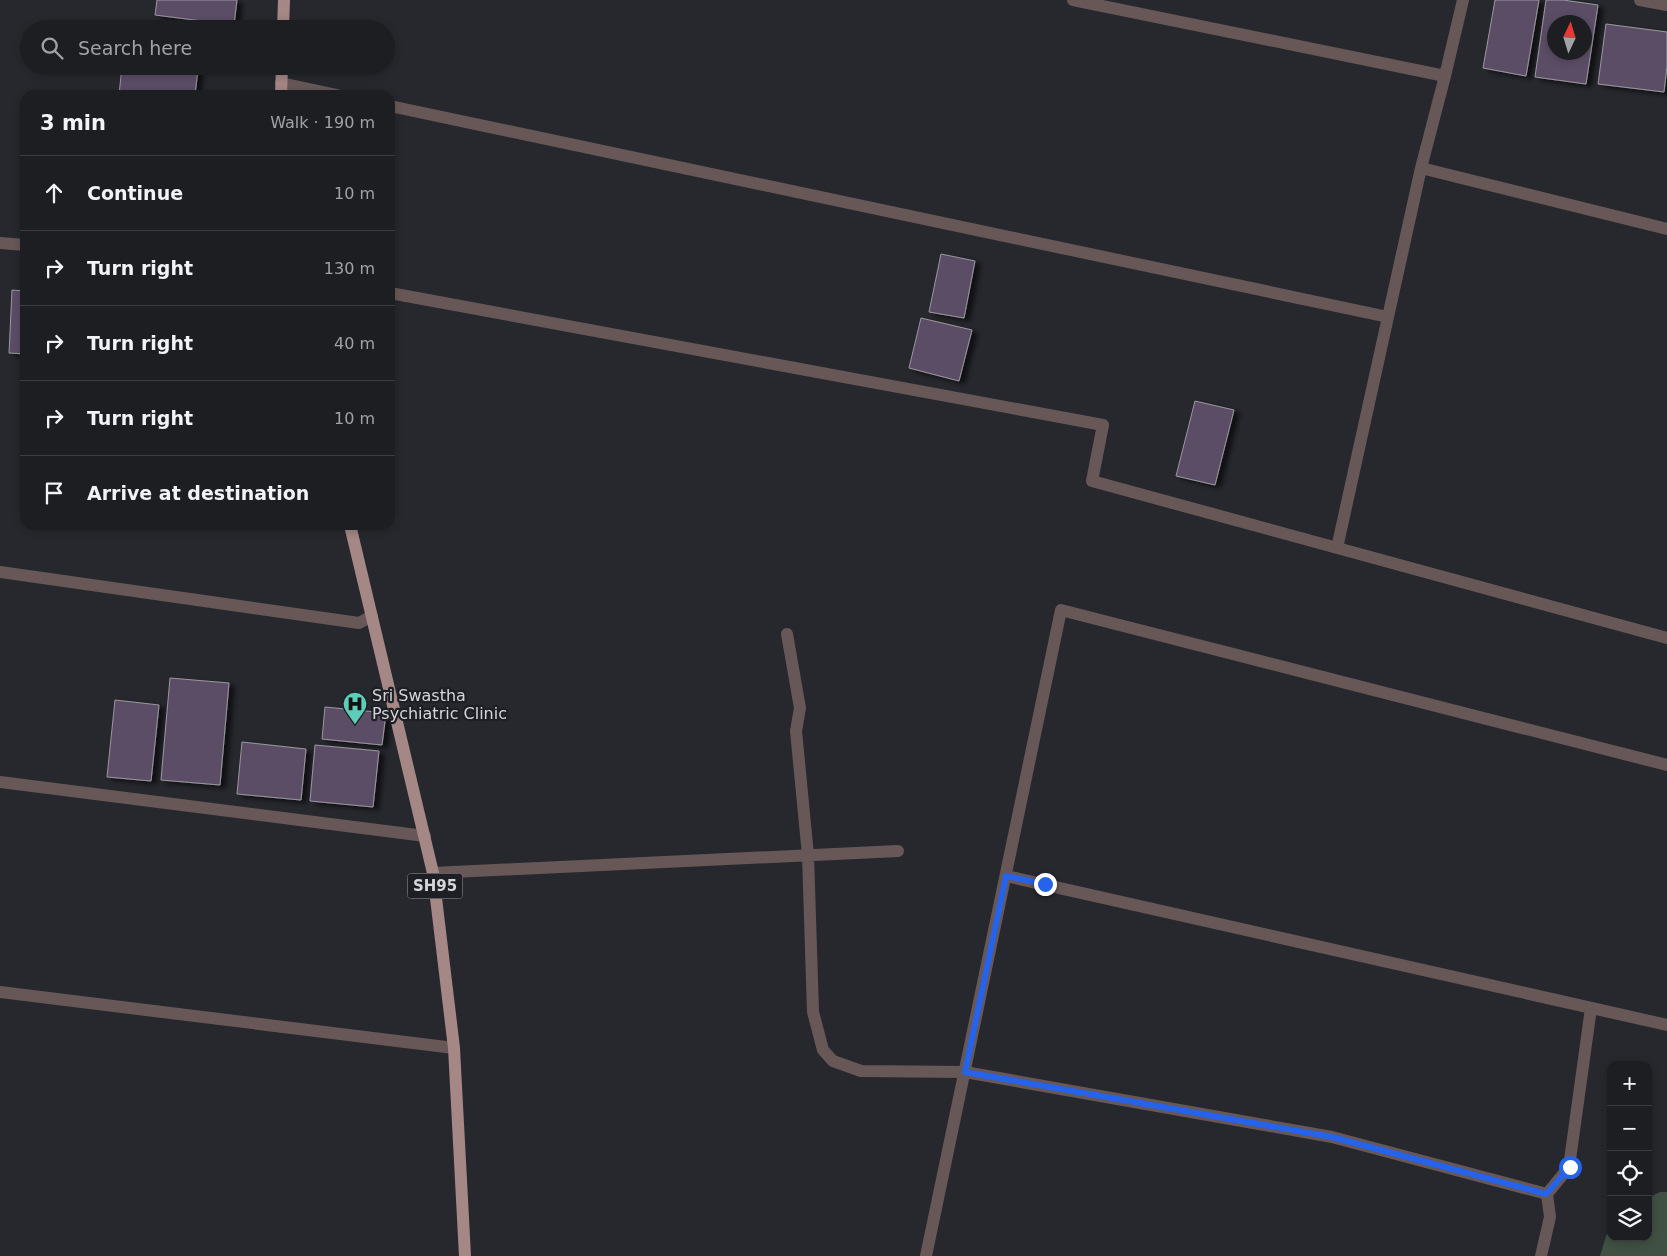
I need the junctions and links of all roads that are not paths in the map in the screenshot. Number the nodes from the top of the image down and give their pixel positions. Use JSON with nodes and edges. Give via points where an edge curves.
{"nodes":[{"id":1,"x":284,"y":0,"type":"edge"},
{"id":2,"x":1073,"y":0,"type":"edge"},
{"id":3,"x":1464,"y":0,"type":"edge"},
{"id":4,"x":1640,"y":0,"type":"edge"},
{"id":5,"x":1667,"y":5,"type":"edge"},
{"id":6,"x":283,"y":20,"type":"edge"},
{"id":7,"x":282,"y":75,"type":"edge"},
{"id":8,"x":1445,"y":76,"type":"junction"},
{"id":9,"x":281,"y":89,"type":"edge"},
{"id":10,"x":395,"y":107,"type":"edge"},
{"id":11,"x":1421,"y":168,"type":"junction"},
{"id":12,"x":1667,"y":229,"type":"edge"},
{"id":13,"x":0,"y":243,"type":"edge"},
{"id":14,"x":20,"y":245,"type":"edge"},
{"id":15,"x":395,"y":294,"type":"edge"},
{"id":16,"x":1388,"y":317,"type":"junction"},
{"id":17,"x":351,"y":530,"type":"edge"},
{"id":18,"x":1338,"y":548,"type":"junction"},
{"id":19,"x":0,"y":572,"type":"edge"},
{"id":20,"x":372,"y":616,"type":"junction"},
{"id":21,"x":787,"y":634,"type":"dead end"},
{"id":22,"x":1667,"y":638,"type":"edge"},
{"id":23,"x":1667,"y":765,"type":"edge"},
{"id":24,"x":0,"y":782,"type":"edge"},
{"id":25,"x":425,"y":836,"type":"junction"},
{"id":26,"x":898,"y":851,"type":"dead end"},
{"id":27,"x":808,"y":855,"type":"junction"},
{"id":28,"x":433,"y":873,"type":"junction"},
{"id":29,"x":1006,"y":876,"type":"junction"},
{"id":30,"x":0,"y":992,"type":"edge"},
{"id":31,"x":1591,"y":1008,"type":"junction"},
{"id":32,"x":1667,"y":1025,"type":"edge"},
{"id":33,"x":454,"y":1048,"type":"junction"},
{"id":34,"x":965,"y":1072,"type":"junction"},
{"id":35,"x":1546,"y":1194,"type":"junction"},
{"id":36,"x":465,"y":1256,"type":"edge"},
{"id":37,"x":926,"y":1256,"type":"edge"},
{"id":38,"x":1541,"y":1256,"type":"edge"}],
"edges":[{"from":1,"to":6,"type":"main road"},
{"from":2,"to":8,"type":"street"},
{"from":3,"to":8,"type":"street"},
{"from":4,"to":5,"type":"street"},
{"from":7,"to":9,"type":"main road"},
{"from":8,"to":11,"type":"street"},
{"from":10,"to":16,"type":"street"},
{"from":11,"to":12,"type":"street"},
{"from":11,"to":16,"type":"street"},
{"from":13,"to":14,"type":"street"},
{"from":15,"to":18,"type":"street","via":[[1103,425],[1092,481]]},
{"from":16,"to":18,"type":"street"},
{"from":17,"to":20,"type":"main road","number":"SH95"},
{"from":18,"to":22,"type":"street"},
{"from":19,"to":20,"type":"street","via":[[359,623]]},
{"from":20,"to":25,"type":"main road","number":"SH95"},
{"from":21,"to":27,"type":"street","via":[[800,708],[796,732]]},
{"from":23,"to":29,"type":"street","via":[[1061,610]]},
{"from":24,"to":25,"type":"street"},
{"from":25,"to":28,"type":"main road","number":"SH95"},
{"from":26,"to":27,"type":"street"},
{"from":27,"to":28,"type":"street"},
{"from":27,"to":34,"type":"street","via":[[813,1012],[823,1050],[833,1061],[862,1070]]},
{"from":28,"to":33,"type":"main road","number":"SH95"},
{"from":29,"to":31,"type":"street"},
{"from":29,"to":34,"type":"street"},
{"from":30,"to":33,"type":"street"},
{"from":31,"to":32,"type":"street"},
{"from":31,"to":35,"type":"street","via":[[1570,1167]]},
{"from":33,"to":36,"type":"main road","number":"SH95"},
{"from":34,"to":35,"type":"street","via":[[1332,1137]]},
{"from":34,"to":37,"type":"street"},
{"from":35,"to":38,"type":"street","via":[[1550,1218]]}]}
